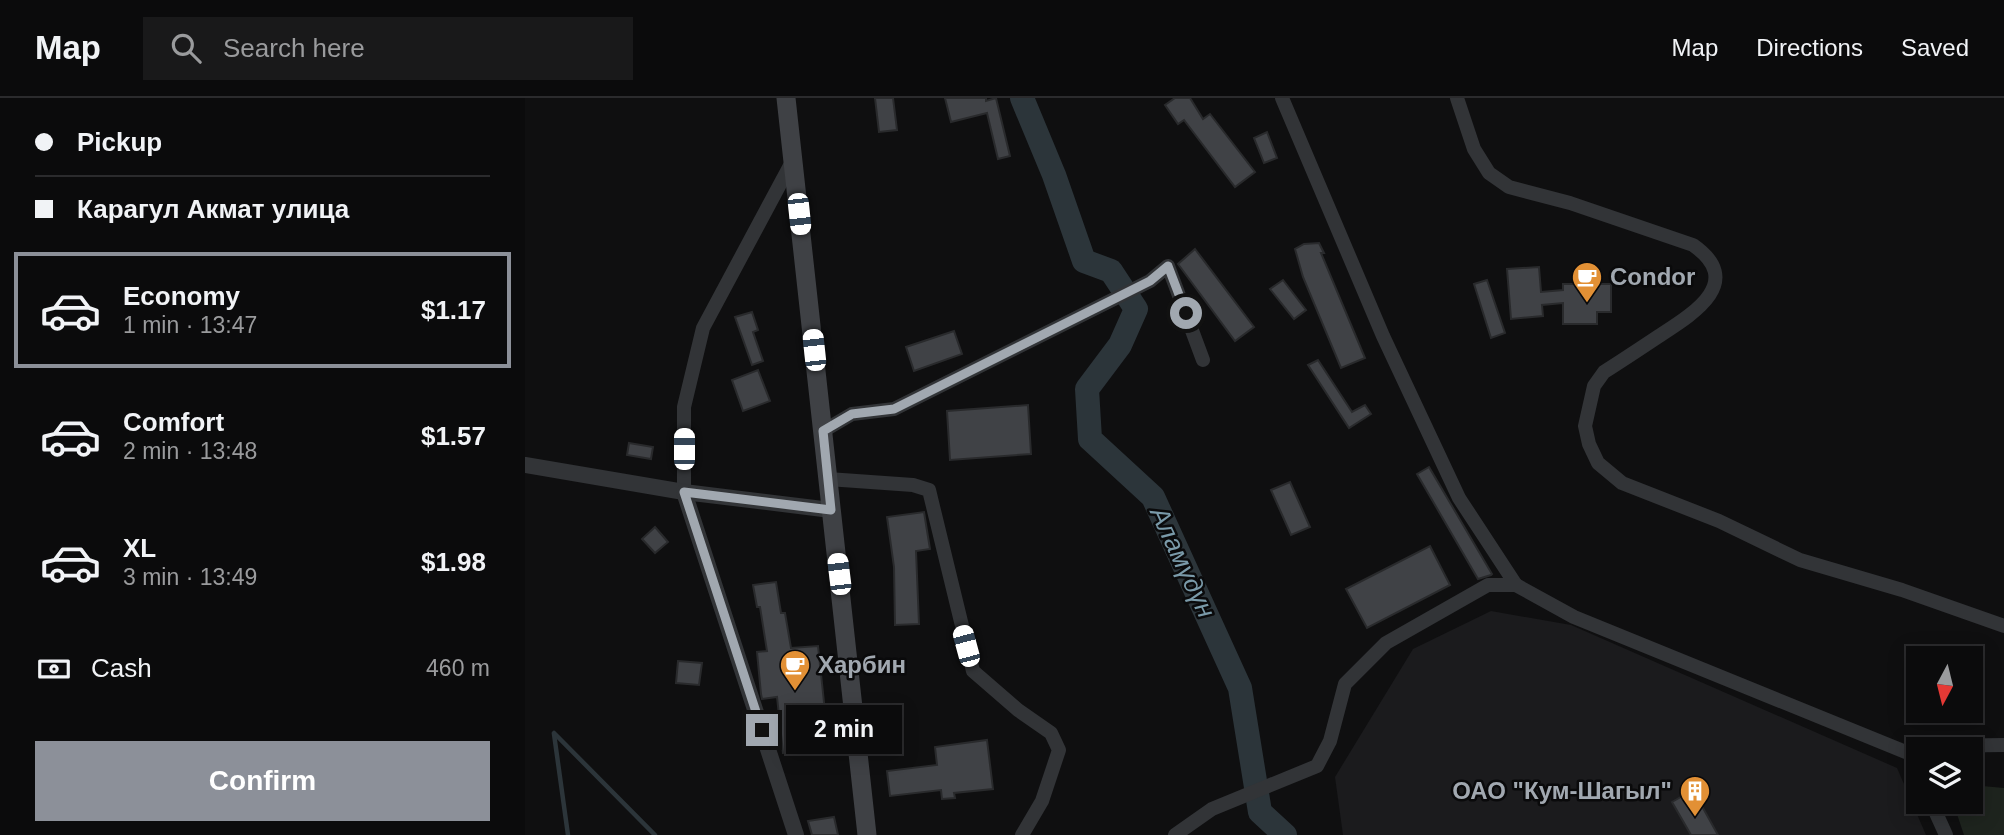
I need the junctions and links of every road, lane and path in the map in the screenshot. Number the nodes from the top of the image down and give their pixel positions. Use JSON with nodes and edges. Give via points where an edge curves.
{"nodes":[{"id":1,"x":786,"y":98,"type":"edge"},
{"id":2,"x":1282,"y":98,"type":"edge"},
{"id":3,"x":1457,"y":98,"type":"edge"},
{"id":4,"x":793,"y":160,"type":"junction"},
{"id":5,"x":1203,"y":360,"type":"dead end"},
{"id":6,"x":823,"y":431,"type":"junction"},
{"id":7,"x":525,"y":465,"type":"edge"},
{"id":8,"x":828,"y":479,"type":"junction"},
{"id":9,"x":684,"y":492,"type":"junction"},
{"id":10,"x":831,"y":510,"type":"junction"},
{"id":11,"x":1517,"y":584,"type":"junction"},
{"id":12,"x":2004,"y":626,"type":"edge"},
{"id":13,"x":1983,"y":745,"type":"edge"},
{"id":14,"x":2004,"y":745,"type":"edge"},
{"id":15,"x":1906,"y":751,"type":"edge"},
{"id":16,"x":1936,"y":814,"type":"edge"},
{"id":17,"x":796,"y":835,"type":"edge"},
{"id":18,"x":867,"y":835,"type":"edge"},
{"id":19,"x":1022,"y":835,"type":"edge"},
{"id":20,"x":1175,"y":835,"type":"edge"},
{"id":21,"x":1946,"y":835,"type":"edge"}],
"edges":[{"from":1,"to":4,"type":"main road"},
{"from":2,"to":11,"type":"street","via":[[1383,336],[1453,485]]},
{"from":3,"to":12,"type":"street","via":[[1474,149],[1489,173],[1509,187],[1693,245],[1709,256],[1714,268],[1710,297],[1690,316],[1604,373],[1594,386],[1585,426],[1598,463],[1622,483],[1719,521],[1800,560]]},
{"from":4,"to":6,"type":"main road"},
{"from":4,"to":9,"type":"street","via":[[703,328],[684,407]]},
{"from":5,"to":6,"type":"street","via":[[1168,266],[1150,281],[903,405],[852,414]]},
{"from":6,"to":8,"type":"main road"},
{"from":7,"to":9,"type":"street"},
{"from":8,"to":10,"type":"main road"},
{"from":8,"to":19,"type":"street","via":[[929,490],[973,671],[1052,733],[1059,750],[1042,801]]},
{"from":9,"to":10,"type":"street"},
{"from":9,"to":17,"type":"street"},
{"from":10,"to":18,"type":"main road"},
{"from":11,"to":15,"type":"street","via":[[1574,617]]},
{"from":11,"to":20,"type":"street","via":[[1488,585],[1386,643],[1345,684],[1330,741],[1317,766],[1212,809]]},
{"from":13,"to":14,"type":"street"},
{"from":16,"to":21,"type":"street"}]}
